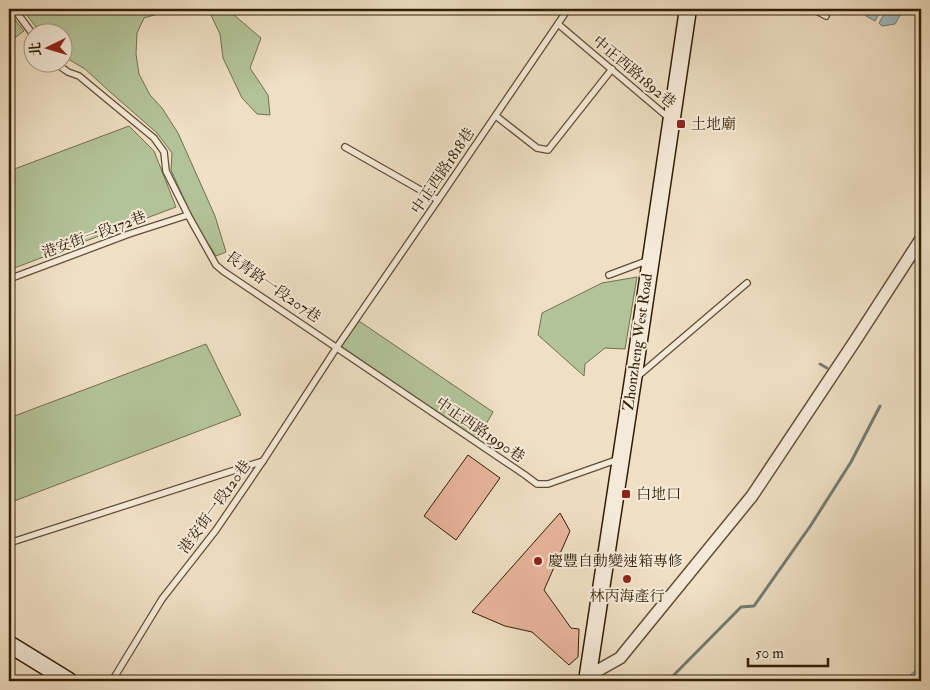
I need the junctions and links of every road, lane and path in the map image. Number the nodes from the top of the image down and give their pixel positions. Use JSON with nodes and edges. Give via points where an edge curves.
{"nodes":[{"id":1,"x":14,"y":9,"type":"edge"},
{"id":2,"x":568,"y":9,"type":"edge"},
{"id":3,"x":688,"y":9,"type":"edge"},
{"id":4,"x":813,"y":9,"type":"edge"},
{"id":5,"x":826,"y":16,"type":"dead end"},
{"id":6,"x":24,"y":22,"type":"edge"},
{"id":7,"x":558,"y":24,"type":"junction"},
{"id":8,"x":612,"y":70,"type":"junction"},
{"id":9,"x":68,"y":72,"type":"edge"},
{"id":10,"x":496,"y":116,"type":"junction"},
{"id":11,"x":671,"y":120,"type":"junction"},
{"id":12,"x":345,"y":147,"type":"dead end"},
{"id":13,"x":438,"y":200,"type":"junction"},
{"id":14,"x":188,"y":215,"type":"junction"},
{"id":15,"x":921,"y":239,"type":"edge"},
{"id":16,"x":651,"y":259,"type":"junction"},
{"id":17,"x":610,"y":275,"type":"dead end"},
{"id":18,"x":9,"y":279,"type":"edge"},
{"id":19,"x":747,"y":283,"type":"dead end"},
{"id":20,"x":337,"y":347,"type":"junction"},
{"id":21,"x":633,"y":380,"type":"junction"},
{"id":22,"x":621,"y":459,"type":"junction"},
{"id":23,"x":263,"y":461,"type":"junction"},
{"id":24,"x":9,"y":544,"type":"edge"},
{"id":25,"x":9,"y":644,"type":"edge"},
{"id":26,"x":584,"y":680,"type":"edge"},
{"id":27,"x":69,"y":681,"type":"edge"},
{"id":28,"x":112,"y":681,"type":"edge"}],
"edges":[{"from":1,"to":6,"type":"lane"},
{"from":2,"to":7,"type":"lane","name":"中正西路1818巷"},
{"from":3,"to":11,"type":"main road","name":"Zhonzheng West Road"},
{"from":4,"to":5,"type":"lane"},
{"from":7,"to":8,"type":"lane","name":"中正西路1892巷"},
{"from":7,"to":10,"type":"lane","name":"中正西路1818巷"},
{"from":8,"to":10,"type":"lane","via":[[548,150],[537,148]]},
{"from":8,"to":11,"type":"lane","name":"中正西路1892巷"},
{"from":9,"to":14,"type":"lane","name":"長青路一段207巷","via":[[79,76],[154,138],[164,152],[166,171]]},
{"from":10,"to":13,"type":"lane","name":"中正西路1818巷"},
{"from":11,"to":16,"type":"main road","name":"Zhonzheng West Road"},
{"from":12,"to":13,"type":"lane"},
{"from":13,"to":20,"type":"lane","name":"中正西路1818巷"},
{"from":14,"to":18,"type":"lane","name":"港安街一段172巷"},
{"from":14,"to":20,"type":"lane","name":"長青路一段207巷","via":[[216,265]]},
{"from":15,"to":26,"type":"street","via":[[752,496],[620,658]]},
{"from":16,"to":17,"type":"lane"},
{"from":16,"to":21,"type":"main road","name":"Zhonzheng West Road"},
{"from":19,"to":21,"type":"lane"},
{"from":20,"to":22,"type":"lane","name":"中正西路1990巷","via":[[537,484],[548,484]]},
{"from":20,"to":23,"type":"lane","name":"港安街一段120巷"},
{"from":21,"to":22,"type":"main road","name":"Zhonzheng West Road"},
{"from":22,"to":26,"type":"main road","name":"Zhonzheng West Road"},
{"from":23,"to":24,"type":"lane"},
{"from":23,"to":28,"type":"lane","name":"港安街一段120巷","via":[[216,530],[162,599]]},
{"from":25,"to":27,"type":"main road"}]}
